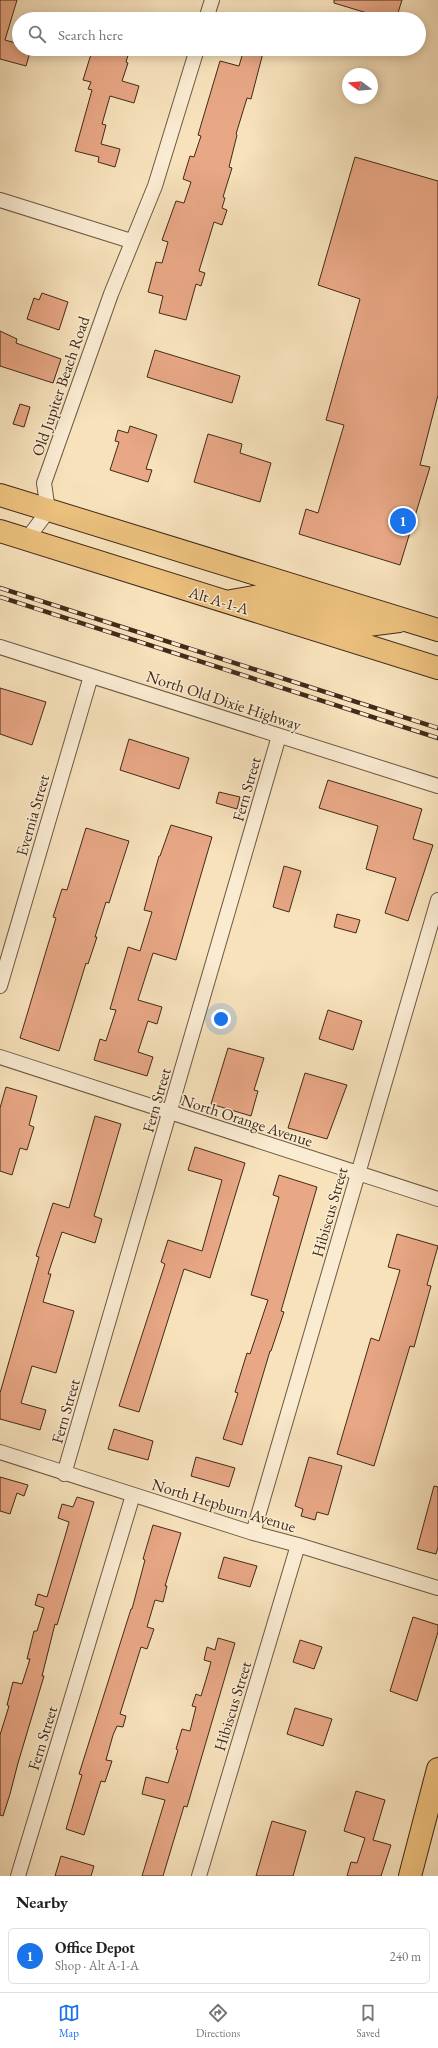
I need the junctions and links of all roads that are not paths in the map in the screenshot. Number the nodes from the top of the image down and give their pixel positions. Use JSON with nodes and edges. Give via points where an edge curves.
{"nodes":[{"id":1,"x":212,"y":0,"type":"edge"},
{"id":2,"x":208,"y":12,"type":"edge"},
{"id":3,"x":195,"y":56,"type":"edge"},
{"id":4,"x":0,"y":200,"type":"edge"},
{"id":5,"x":131,"y":241,"type":"junction"},
{"id":6,"x":0,"y":495,"type":"edge"},
{"id":7,"x":48,"y":511,"type":"junction"},
{"id":8,"x":0,"y":531,"type":"edge"},
{"id":9,"x":27,"y":539,"type":"junction"},
{"id":10,"x":226,"y":602,"type":"junction"},
{"id":11,"x":404,"y":620,"type":"junction"},
{"id":12,"x":438,"y":630,"type":"edge"},
{"id":13,"x":0,"y":647,"type":"edge"},
{"id":14,"x":438,"y":668,"type":"edge"},
{"id":15,"x":91,"y":676,"type":"junction"},
{"id":16,"x":279,"y":736,"type":"junction"},
{"id":17,"x":438,"y":786,"type":"edge"},
{"id":18,"x":438,"y":900,"type":"edge"},
{"id":19,"x":0,"y":986,"type":"edge"},
{"id":20,"x":0,"y":1057,"type":"edge"},
{"id":21,"x":170,"y":1112,"type":"junction"},
{"id":22,"x":358,"y":1174,"type":"junction"},
{"id":23,"x":438,"y":1199,"type":"edge"},
{"id":24,"x":0,"y":1452,"type":"edge"},
{"id":25,"x":64,"y":1474,"type":"junction"},
{"id":26,"x":133,"y":1495,"type":"junction"},
{"id":27,"x":253,"y":1533,"type":"junction"},
{"id":28,"x":298,"y":1545,"type":"junction"},
{"id":29,"x":438,"y":1588,"type":"edge"},
{"id":30,"x":438,"y":1769,"type":"edge"},
{"id":31,"x":18,"y":1876,"type":"edge"},
{"id":32,"x":199,"y":1876,"type":"edge"},
{"id":33,"x":410,"y":1876,"type":"edge"}],
"edges":[{"from":1,"to":2,"type":"street"},
{"from":3,"to":5,"type":"street","name":"Old Jupiter Beach Road","via":[[155,186]]},
{"from":4,"to":5,"type":"street"},
{"from":5,"to":7,"type":"street","name":"Old Jupiter Beach Road","via":[[44,484]]},
{"from":6,"to":7,"type":"main road"},
{"from":7,"to":9,"type":"street"},
{"from":7,"to":11,"type":"main road"},
{"from":8,"to":9,"type":"main road","name":"Alt A-1-A"},
{"from":9,"to":10,"type":"main road","name":"Alt A-1-A"},
{"from":10,"to":11,"type":"main road","via":[[260,596],[351,624],[368,625]]},
{"from":10,"to":14,"type":"main road","name":"Alt A-1-A"},
{"from":11,"to":12,"type":"main road"},
{"from":13,"to":15,"type":"street","name":"North Old Dixie Highway"},
{"from":15,"to":16,"type":"street","name":"North Old Dixie Highway"},
{"from":15,"to":19,"type":"street","name":"Evernia Street"},
{"from":16,"to":17,"type":"street","name":"North Old Dixie Highway"},
{"from":16,"to":21,"type":"street","name":"Fern Street"},
{"from":18,"to":22,"type":"street","name":"Hibiscus Street"},
{"from":20,"to":21,"type":"street","name":"North Orange Avenue"},
{"from":21,"to":22,"type":"street","name":"North Orange Avenue"},
{"from":21,"to":25,"type":"street","name":"Fern Street"},
{"from":22,"to":23,"type":"street","name":"North Orange Avenue"},
{"from":22,"to":27,"type":"street","name":"Hibiscus Street"},
{"from":24,"to":25,"type":"street","name":"North Hepburn Avenue"},
{"from":25,"to":26,"type":"street","name":"North Hepburn Avenue"},
{"from":26,"to":27,"type":"street","name":"North Hepburn Avenue"},
{"from":26,"to":31,"type":"street","name":"Fern Street"},
{"from":27,"to":28,"type":"street","name":"North Hepburn Avenue"},
{"from":28,"to":29,"type":"street","name":"North Hepburn Avenue"},
{"from":28,"to":32,"type":"street","name":"Hibiscus Street"},
{"from":30,"to":33,"type":"main road"}]}
